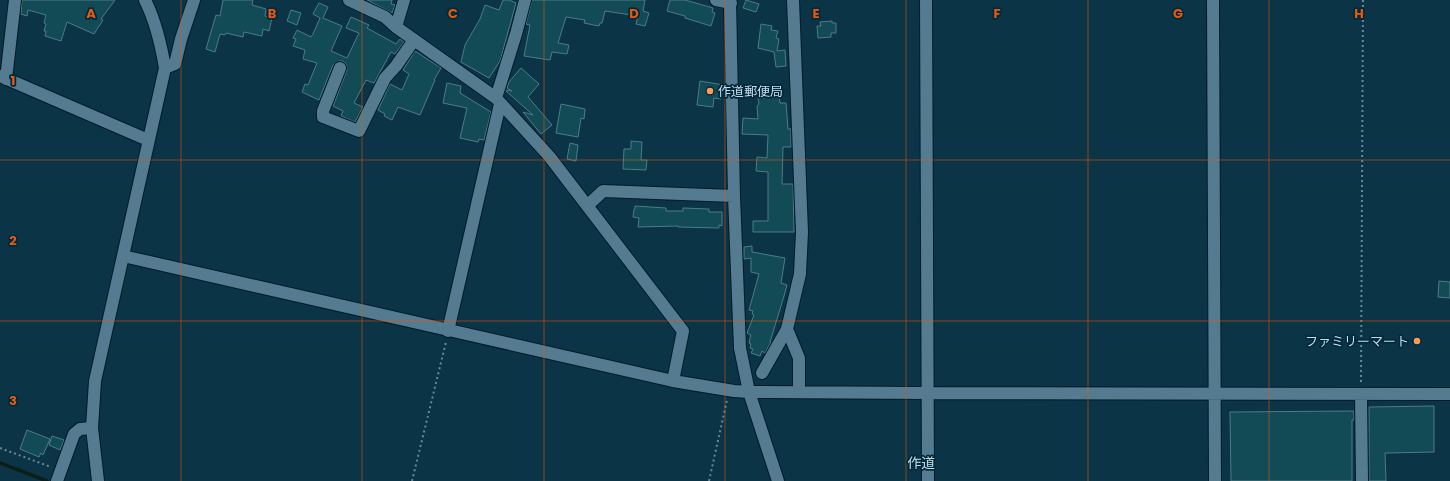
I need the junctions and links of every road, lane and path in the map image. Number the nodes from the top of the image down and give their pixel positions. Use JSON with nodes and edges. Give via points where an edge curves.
{"nodes":[{"id":1,"x":15,"y":0,"type":"edge"},
{"id":2,"x":145,"y":0,"type":"edge"},
{"id":3,"x":194,"y":0,"type":"edge"},
{"id":4,"x":349,"y":0,"type":"edge"},
{"id":5,"x":404,"y":0,"type":"edge"},
{"id":6,"x":524,"y":0,"type":"edge"},
{"id":7,"x":716,"y":0,"type":"edge"},
{"id":8,"x":793,"y":0,"type":"edge"},
{"id":9,"x":926,"y":0,"type":"edge"},
{"id":10,"x":1213,"y":0,"type":"edge"},
{"id":11,"x":1363,"y":0,"type":"edge"},
{"id":12,"x":730,"y":2,"type":"edge"},
{"id":13,"x":396,"y":27,"type":"junction"},
{"id":14,"x":414,"y":40,"type":"junction"},
{"id":15,"x":165,"y":68,"type":"junction"},
{"id":16,"x":340,"y":68,"type":"dead end"},
{"id":17,"x":3,"y":78,"type":"edge"},
{"id":18,"x":498,"y":101,"type":"junction"},
{"id":19,"x":148,"y":140,"type":"junction"},
{"id":20,"x":734,"y":196,"type":"junction"},
{"id":21,"x":587,"y":206,"type":"junction"},
{"id":22,"x":123,"y":256,"type":"junction"},
{"id":23,"x":787,"y":329,"type":"junction"},
{"id":24,"x":448,"y":331,"type":"junction"},
{"id":25,"x":762,"y":373,"type":"dead end"},
{"id":26,"x":673,"y":381,"type":"junction"},
{"id":27,"x":728,"y":390,"type":"junction"},
{"id":28,"x":749,"y":392,"type":"junction"},
{"id":29,"x":799,"y":392,"type":"junction"},
{"id":30,"x":928,"y":394,"type":"junction"},
{"id":31,"x":1215,"y":394,"type":"junction"},
{"id":32,"x":1360,"y":394,"type":"junction"},
{"id":33,"x":1450,"y":394,"type":"edge"},
{"id":34,"x":92,"y":428,"type":"junction"},
{"id":35,"x":0,"y":448,"type":"edge"},
{"id":36,"x":59,"y":476,"type":"edge"},
{"id":37,"x":98,"y":481,"type":"edge"},
{"id":38,"x":412,"y":481,"type":"edge"},
{"id":39,"x":709,"y":481,"type":"edge"},
{"id":40,"x":778,"y":481,"type":"edge"},
{"id":41,"x":928,"y":481,"type":"edge"},
{"id":42,"x":1215,"y":481,"type":"edge"},
{"id":43,"x":1362,"y":481,"type":"edge"}],
"edges":[{"from":1,"to":17,"type":"street"},
{"from":2,"to":15,"type":"street","via":[[153,16]]},
{"from":3,"to":15,"type":"street","via":[[175,64]]},
{"from":4,"to":13,"type":"street","via":[[386,17]]},
{"from":5,"to":13,"type":"street"},
{"from":6,"to":18,"type":"street"},
{"from":7,"to":12,"type":"street"},
{"from":8,"to":23,"type":"street","via":[[802,232],[800,274]]},
{"from":9,"to":30,"type":"street"},
{"from":10,"to":31,"type":"street"},
{"from":11,"to":32,"type":"path"},
{"from":12,"to":20,"type":"street"},
{"from":13,"to":14,"type":"street"},
{"from":14,"to":16,"type":"street","via":[[385,78],[360,131],[323,117]]},
{"from":14,"to":18,"type":"street"},
{"from":15,"to":19,"type":"street"},
{"from":17,"to":19,"type":"street"},
{"from":18,"to":21,"type":"street","via":[[549,156]]},
{"from":18,"to":24,"type":"street"},
{"from":19,"to":22,"type":"street"},
{"from":20,"to":21,"type":"street","via":[[603,191]]},
{"from":20,"to":28,"type":"street","via":[[740,348]]},
{"from":21,"to":26,"type":"street","via":[[683,331]]},
{"from":22,"to":24,"type":"street"},
{"from":22,"to":34,"type":"street","via":[[95,381]]},
{"from":23,"to":25,"type":"street"},
{"from":23,"to":29,"type":"street","via":[[799,358]]},
{"from":24,"to":26,"type":"street"},
{"from":24,"to":38,"type":"path"},
{"from":26,"to":27,"type":"street"},
{"from":27,"to":28,"type":"street"},
{"from":27,"to":39,"type":"path"},
{"from":28,"to":29,"type":"street"},
{"from":28,"to":40,"type":"street"},
{"from":29,"to":30,"type":"street"},
{"from":30,"to":31,"type":"street"},
{"from":30,"to":41,"type":"street"},
{"from":31,"to":32,"type":"street"},
{"from":31,"to":42,"type":"street"},
{"from":32,"to":33,"type":"street"},
{"from":32,"to":43,"type":"street"},
{"from":34,"to":36,"type":"street","via":[[80,429],[74,434]]},
{"from":34,"to":37,"type":"street"},
{"from":35,"to":36,"type":"path"}]}
